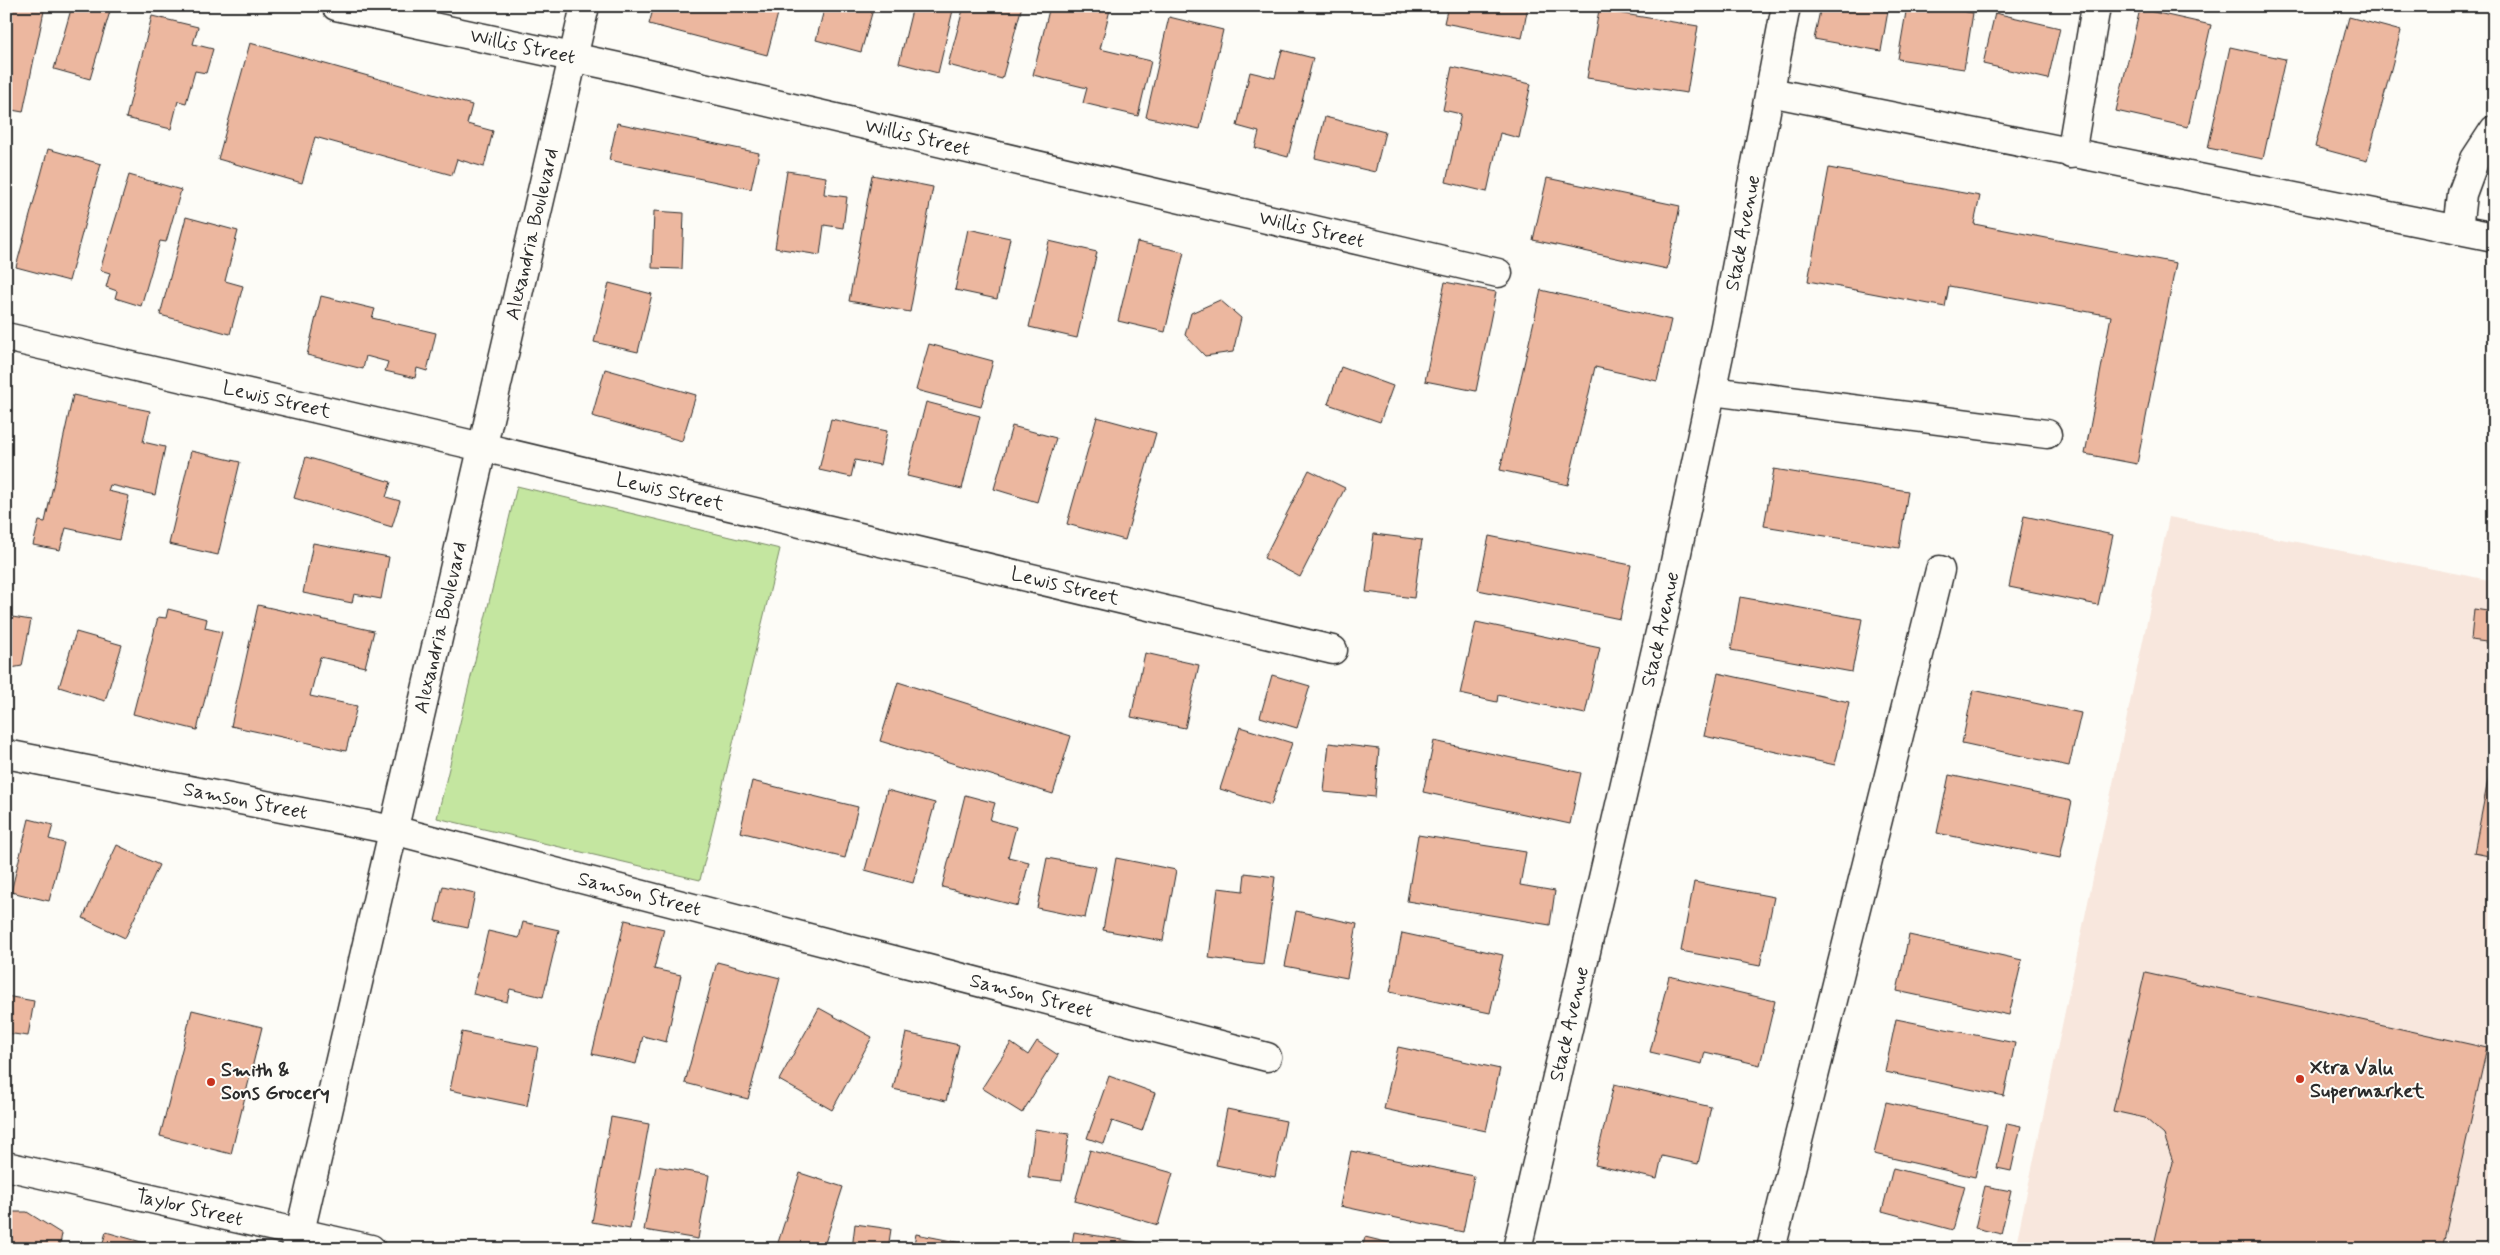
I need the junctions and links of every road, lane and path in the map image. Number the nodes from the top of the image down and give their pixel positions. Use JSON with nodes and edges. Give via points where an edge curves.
{"nodes":[{"id":1,"x":336,"y":6,"type":"edge"},
{"id":2,"x":585,"y":6,"type":"edge"},
{"id":3,"x":1786,"y":6,"type":"edge"},
{"id":4,"x":2096,"y":6,"type":"edge"},
{"id":5,"x":573,"y":57,"type":"junction"},
{"id":6,"x":1770,"y":92,"type":"junction"},
{"id":7,"x":2494,"y":130,"type":"edge"},
{"id":8,"x":2071,"y":154,"type":"junction"},
{"id":9,"x":2458,"y":230,"type":"junction"},
{"id":10,"x":2494,"y":237,"type":"edge"},
{"id":11,"x":1498,"y":273,"type":"dead end"},
{"id":12,"x":6,"y":337,"type":"edge"},
{"id":13,"x":1712,"y":391,"type":"junction"},
{"id":14,"x":2047,"y":434,"type":"dead end"},
{"id":15,"x":482,"y":446,"type":"junction"},
{"id":16,"x":1940,"y":570,"type":"dead end"},
{"id":17,"x":1333,"y":650,"type":"dead end"},
{"id":18,"x":6,"y":754,"type":"edge"},
{"id":19,"x":393,"y":830,"type":"junction"},
{"id":20,"x":1267,"y":1057,"type":"dead end"},
{"id":21,"x":6,"y":1166,"type":"edge"},
{"id":22,"x":298,"y":1240,"type":"edge"},
{"id":23,"x":371,"y":1249,"type":"edge"},
{"id":24,"x":1517,"y":1249,"type":"edge"},
{"id":25,"x":1771,"y":1249,"type":"edge"}],
"edges":[{"from":1,"to":5,"type":"street","name":"Willis Street"},
{"from":2,"to":5,"type":"street","name":"Alexandria Boulevard"},
{"from":3,"to":6,"type":"street","name":"Stack Avenue"},
{"from":4,"to":8,"type":"street"},
{"from":5,"to":11,"type":"street","name":"Willis Street"},
{"from":5,"to":15,"type":"street","name":"Alexandria Boulevard"},
{"from":6,"to":8,"type":"street"},
{"from":6,"to":13,"type":"street","name":"Stack Avenue"},
{"from":7,"to":9,"type":"street","via":[[2475,159],[2462,194]]},
{"from":8,"to":9,"type":"street"},
{"from":9,"to":10,"type":"street"},
{"from":12,"to":15,"type":"street","name":"Lewis Street"},
{"from":13,"to":14,"type":"street"},
{"from":13,"to":24,"type":"street","name":"Stack Avenue","via":[[1662,628]]},
{"from":15,"to":17,"type":"street","name":"Lewis Street"},
{"from":15,"to":19,"type":"street","name":"Alexandria Boulevard"},
{"from":16,"to":25,"type":"street"},
{"from":18,"to":19,"type":"street","name":"Samson Street"},
{"from":19,"to":20,"type":"street","name":"Samson Street"},
{"from":19,"to":22,"type":"street","name":"Alexandria Boulevard"},
{"from":21,"to":22,"type":"street","name":"Taylor Street"},
{"from":22,"to":23,"type":"street","name":"Taylor Street"}]}
